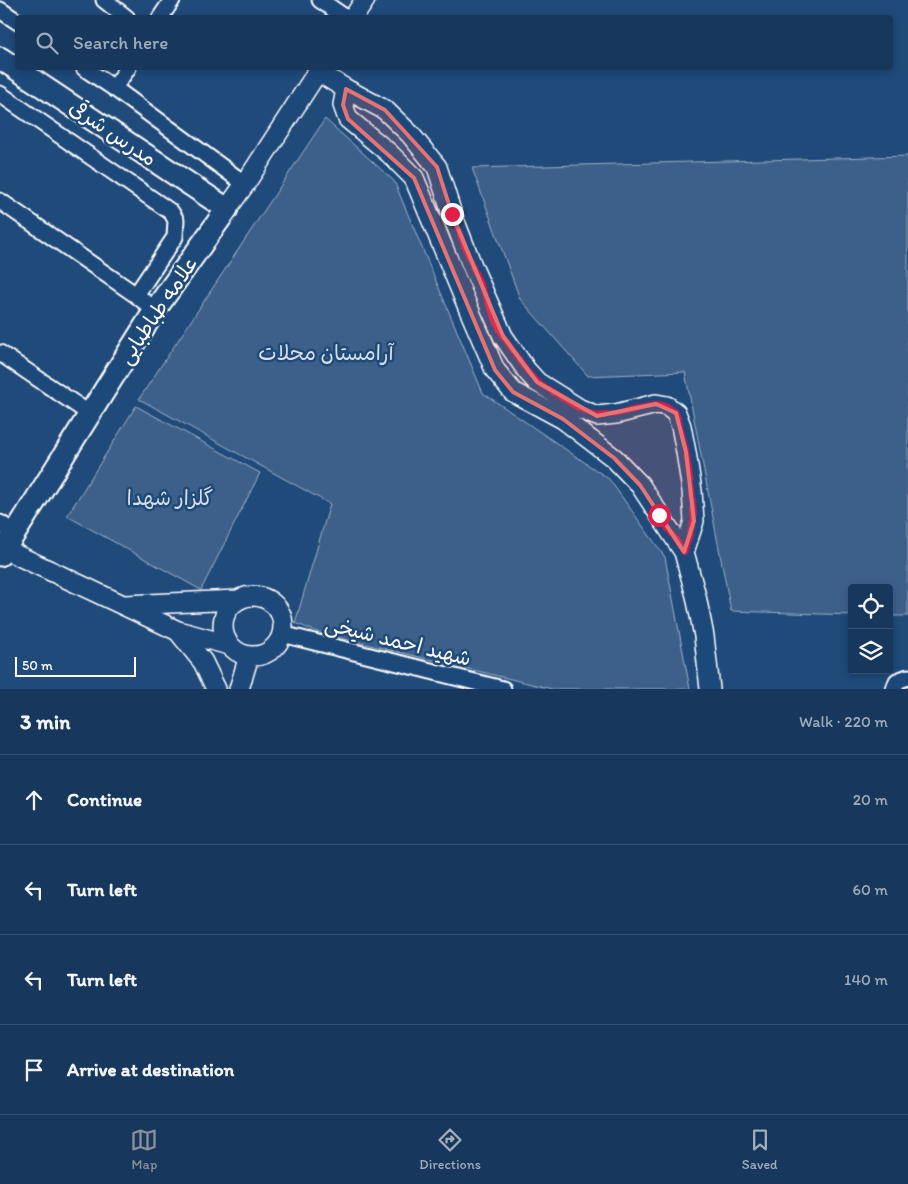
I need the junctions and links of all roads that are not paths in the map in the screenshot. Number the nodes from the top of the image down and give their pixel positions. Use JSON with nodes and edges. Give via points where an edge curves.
{"nodes":[{"id":1,"x":104,"y":0,"type":"edge"},
{"id":2,"x":172,"y":0,"type":"edge"},
{"id":3,"x":320,"y":0,"type":"edge"},
{"id":4,"x":365,"y":0,"type":"edge"},
{"id":5,"x":0,"y":10,"type":"edge"},
{"id":6,"x":123,"y":15,"type":"edge"},
{"id":7,"x":162,"y":15,"type":"edge"},
{"id":8,"x":342,"y":15,"type":"edge"},
{"id":9,"x":355,"y":15,"type":"edge"},
{"id":10,"x":15,"y":20,"type":"edge"},
{"id":11,"x":0,"y":58,"type":"edge"},
{"id":12,"x":15,"y":68,"type":"edge"},
{"id":13,"x":18,"y":70,"type":"edge"},
{"id":14,"x":87,"y":70,"type":"edge"},
{"id":15,"x":127,"y":70,"type":"edge"},
{"id":16,"x":318,"y":70,"type":"edge"},
{"id":17,"x":320,"y":70,"type":"edge"},
{"id":18,"x":114,"y":88,"type":"junction"},
{"id":19,"x":346,"y":90,"type":"junction"},
{"id":20,"x":0,"y":94,"type":"edge"},
{"id":21,"x":245,"y":184,"type":"junction"},
{"id":22,"x":0,"y":202,"type":"edge"},
{"id":23,"x":227,"y":209,"type":"junction"},
{"id":24,"x":136,"y":295,"type":"junction"},
{"id":25,"x":156,"y":310,"type":"junction"},
{"id":26,"x":0,"y":353,"type":"edge"},
{"id":27,"x":90,"y":414,"type":"junction"},
{"id":28,"x":5,"y":540,"type":"edge"},
{"id":29,"x":684,"y":552,"type":"junction"},
{"id":30,"x":237,"y":600,"type":"junction"},
{"id":31,"x":124,"y":605,"type":"junction"},
{"id":32,"x":178,"y":631,"type":"junction"},
{"id":33,"x":282,"y":634,"type":"junction"},
{"id":34,"x":229,"y":645,"type":"junction"},
{"id":35,"x":249,"y":656,"type":"junction"},
{"id":36,"x":908,"y":677,"type":"edge"},
{"id":37,"x":216,"y":689,"type":"edge"},
{"id":38,"x":239,"y":689,"type":"edge"},
{"id":39,"x":504,"y":689,"type":"edge"},
{"id":40,"x":710,"y":689,"type":"edge"},
{"id":41,"x":894,"y":689,"type":"edge"}],
"edges":[{"from":1,"to":6,"type":"street"},
{"from":2,"to":7,"type":"street"},
{"from":3,"to":8,"type":"street"},
{"from":4,"to":9,"type":"street"},
{"from":5,"to":10,"type":"street"},
{"from":11,"to":12,"type":"main road","name":"مدرس شرقی"},
{"from":13,"to":23,"type":"main road","name":"مدرس شرقی"},
{"from":14,"to":18,"type":"street"},
{"from":15,"to":18,"type":"street"},
{"from":16,"to":21,"type":"street","name":"علامه طباطبایی"},
{"from":17,"to":19,"type":"street"},
{"from":18,"to":21,"type":"street"},
{"from":19,"to":29,"type":"street","via":[[343,105],[348,119],[414,178],[496,370],[512,392],[563,419],[614,458],[640,485]]},
{"from":19,"to":29,"type":"street","via":[[385,110],[410,134],[437,168],[473,268],[503,336],[537,382],[597,416],[656,404],[667,406],[676,413],[692,491],[694,521]]},
{"from":20,"to":24,"type":"street","via":[[172,212],[176,220],[175,237]]},
{"from":21,"to":23,"type":"street","name":"علامه طباطبایی"},
{"from":22,"to":24,"type":"street"},
{"from":23,"to":25,"type":"main road","name":"علامه طباطبایی"},
{"from":24,"to":25,"type":"street"},
{"from":25,"to":27,"type":"main road","name":"علامه طباطبایی"},
{"from":26,"to":27,"type":"street"},
{"from":27,"to":28,"type":"main road","name":"علامه طباطبایی"},
{"from":28,"to":31,"type":"street"},
{"from":29,"to":40,"type":"street","via":[[701,620]]},
{"from":30,"to":31,"type":"street"},
{"from":30,"to":33,"type":"street","via":[[257,596],[275,605],[284,624]]},
{"from":30,"to":34,"type":"street","via":[[224,616],[224,636]]},
{"from":31,"to":32,"type":"street"},
{"from":32,"to":34,"type":"street"},
{"from":32,"to":37,"type":"street","via":[[203,662]]},
{"from":33,"to":35,"type":"street","via":[[274,649],[266,654]]},
{"from":33,"to":39,"type":"street","name":"شهید احمد شیخی"},
{"from":34,"to":35,"type":"street"},
{"from":35,"to":38,"type":"street"},
{"from":36,"to":41,"type":"street","via":[[897,681]]}]}
